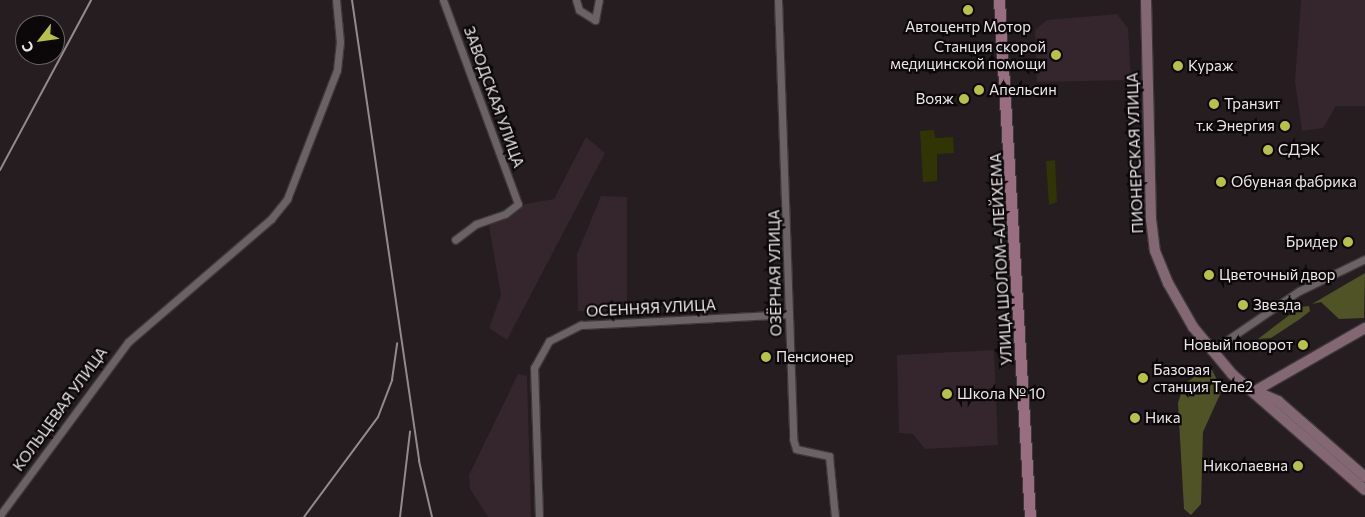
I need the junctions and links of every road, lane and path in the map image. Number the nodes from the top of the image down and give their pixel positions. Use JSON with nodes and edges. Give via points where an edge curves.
{"nodes":[{"id":1,"x":336,"y":0,"type":"edge"},
{"id":2,"x":443,"y":0,"type":"edge"},
{"id":3,"x":576,"y":0,"type":"edge"},
{"id":4,"x":598,"y":0,"type":"edge"},
{"id":5,"x":778,"y":0,"type":"edge"},
{"id":6,"x":999,"y":0,"type":"edge"},
{"id":7,"x":1146,"y":0,"type":"edge"},
{"id":8,"x":455,"y":240,"type":"dead end"},
{"id":9,"x":1365,"y":259,"type":"edge"},
{"id":10,"x":789,"y":314,"type":"junction"},
{"id":11,"x":1365,"y":328,"type":"edge"},
{"id":12,"x":1211,"y":351,"type":"junction"},
{"id":13,"x":1255,"y":391,"type":"junction"},
{"id":14,"x":1365,"y":477,"type":"edge"},
{"id":15,"x":1365,"y":490,"type":"edge"},
{"id":16,"x":0,"y":515,"type":"edge"},
{"id":17,"x":539,"y":517,"type":"edge"},
{"id":18,"x":835,"y":517,"type":"edge"},
{"id":19,"x":1030,"y":517,"type":"edge"}],
"edges":[{"from":1,"to":16,"type":"street","name":"КОЛЬЦЕВАЯ УЛИЦА","via":[[340,42],[337,70],[297,182],[271,219],[105,368]]},
{"from":2,"to":8,"type":"street","name":"ЗАВОДСКАЯ УЛИЦА","via":[[518,204],[505,214],[476,224]]},
{"from":3,"to":4,"type":"street","via":[[580,10],[595,20]]},
{"from":5,"to":10,"type":"street","name":"ОЗЁРНАЯ УЛИЦА"},
{"from":6,"to":19,"type":"main road","name":"УЛИЦА ШОЛОМ-АЛЕЙХЕМА","via":[[1013,178]]},
{"from":7,"to":12,"type":"main road","name":"ПИОНЕРСКАЯ УЛИЦА","via":[[1152,236],[1168,283]]},
{"from":9,"to":12,"type":"street","via":[[1299,291]]},
{"from":10,"to":17,"type":"street","name":"ОСЕННЯЯ УЛИЦА","via":[[581,325],[548,342],[534,368]]},
{"from":10,"to":18,"type":"street","name":"ОЗЁРНАЯ УЛИЦА","via":[[794,445],[799,450],[829,456]]},
{"from":11,"to":13,"type":"main road"},
{"from":12,"to":13,"type":"main road","name":"ПИОНЕРСКАЯ УЛИЦА"},
{"from":13,"to":14,"type":"main road","name":"ПИОНЕРСКАЯ УЛИЦА","via":[[1278,401]]},
{"from":13,"to":15,"type":"main road","name":"ПИОНЕРСКАЯ УЛИЦА"}]}
